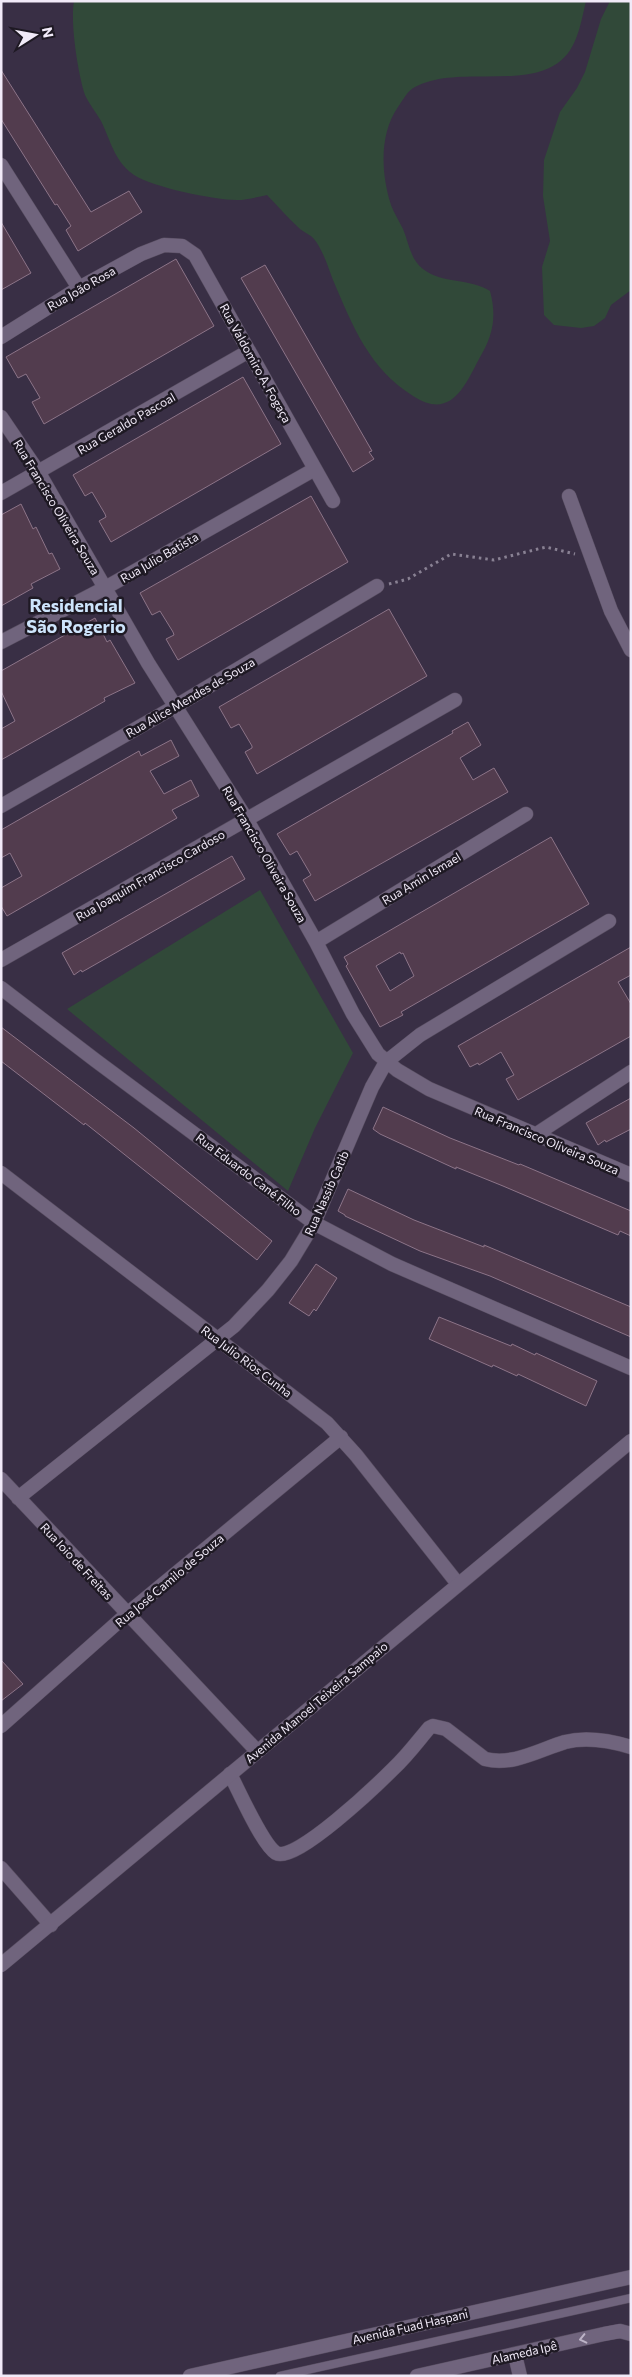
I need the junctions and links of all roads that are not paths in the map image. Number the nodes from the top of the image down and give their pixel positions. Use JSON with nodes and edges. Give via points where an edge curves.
{"nodes":[{"id":1,"x":1,"y":165,"type":"edge"},
{"id":2,"x":164,"y":245,"type":"joint"},
{"id":3,"x":79,"y":288,"type":"junction"},
{"id":4,"x":1,"y":336,"type":"edge"},
{"id":5,"x":249,"y":351,"type":"junction"},
{"id":6,"x":1,"y":417,"type":"edge"},
{"id":7,"x":314,"y":469,"type":"junction"},
{"id":8,"x":39,"y":473,"type":"junction"},
{"id":9,"x":1,"y":493,"type":"edge"},
{"id":10,"x":569,"y":496,"type":"dead end"},
{"id":11,"x":333,"y":501,"type":"dead end"},
{"id":12,"x":377,"y":586,"type":"road end"},
{"id":13,"x":105,"y":588,"type":"junction"},
{"id":14,"x":1,"y":642,"type":"edge"},
{"id":15,"x":631,"y":650,"type":"edge"},
{"id":16,"x":455,"y":700,"type":"dead end"},
{"id":17,"x":176,"y":706,"type":"junction"},
{"id":18,"x":1,"y":806,"type":"edge"},
{"id":19,"x":526,"y":814,"type":"dead end"},
{"id":20,"x":246,"y":820,"type":"junction"},
{"id":21,"x":609,"y":921,"type":"dead end"},
{"id":22,"x":316,"y":942,"type":"junction"},
{"id":23,"x":1,"y":960,"type":"edge"},
{"id":24,"x":1,"y":988,"type":"edge"},
{"id":25,"x":386,"y":1062,"type":"junction"},
{"id":26,"x":631,"y":1072,"type":"edge"},
{"id":27,"x":535,"y":1135,"type":"junction"},
{"id":28,"x":1,"y":1173,"type":"edge"},
{"id":29,"x":631,"y":1175,"type":"edge"},
{"id":30,"x":314,"y":1223,"type":"junction"},
{"id":31,"x":217,"y":1339,"type":"junction"},
{"id":32,"x":631,"y":1368,"type":"edge"},
{"id":33,"x":341,"y":1438,"type":"junction"},
{"id":34,"x":631,"y":1441,"type":"edge"},
{"id":35,"x":1,"y":1480,"type":"edge"},
{"id":36,"x":18,"y":1498,"type":"junction"},
{"id":37,"x":458,"y":1584,"type":"junction"},
{"id":38,"x":127,"y":1614,"type":"junction"},
{"id":39,"x":1,"y":1726,"type":"edge"},
{"id":40,"x":631,"y":1747,"type":"edge"},
{"id":41,"x":258,"y":1750,"type":"junction"},
{"id":42,"x":230,"y":1774,"type":"junction"},
{"id":43,"x":1,"y":1868,"type":"edge"},
{"id":44,"x":51,"y":1925,"type":"junction"},
{"id":45,"x":1,"y":1965,"type":"edge"},
{"id":46,"x":631,"y":2277,"type":"edge"},
{"id":47,"x":631,"y":2298,"type":"edge"},
{"id":48,"x":631,"y":2334,"type":"edge"},
{"id":49,"x":515,"y":2355,"type":"junction"},
{"id":50,"x":190,"y":2376,"type":"edge"},
{"id":51,"x":280,"y":2376,"type":"edge"},
{"id":52,"x":417,"y":2376,"type":"edge"},
{"id":53,"x":520,"y":2376,"type":"edge"}],
"edges":[{"from":1,"to":3,"type":"street"},
{"from":2,"to":3,"type":"street","name":"Rua João Rosa"},
{"from":2,"to":5,"type":"street","name":"Rua Valdomiro A. Fogaça","via":[[182,246],[195,256]]},
{"from":3,"to":4,"type":"street","name":"Rua João Rosa"},
{"from":5,"to":7,"type":"street","name":"Rua Valdomiro A. Fogaça"},
{"from":5,"to":8,"type":"street","name":"Rua Geraldo Pascoal"},
{"from":6,"to":8,"type":"street","name":"Rua Francisco Oliveira Souza"},
{"from":7,"to":11,"type":"street","name":"Rua Valdomiro A. Fogaça"},
{"from":7,"to":13,"type":"street","name":"Rua Julio Batista"},
{"from":8,"to":9,"type":"street","name":"Rua Geraldo Pascoal"},
{"from":8,"to":13,"type":"street","name":"Rua Francisco Oliveira Souza"},
{"from":10,"to":15,"type":"street","via":[[611,611]]},
{"from":12,"to":17,"type":"street","name":"Rua Alice Mendes de Souza"},
{"from":13,"to":14,"type":"street","name":"Rua Julio Batista"},
{"from":13,"to":17,"type":"street","name":"Rua Francisco Oliveira Souza"},
{"from":16,"to":20,"type":"street","name":"Rua Joaquim Francisco Cardoso"},
{"from":17,"to":18,"type":"street","name":"Rua Alice Mendes de Souza"},
{"from":17,"to":20,"type":"street","name":"Rua Francisco Oliveira Souza"},
{"from":19,"to":22,"type":"street","name":"Rua Amin Ismael"},
{"from":20,"to":22,"type":"street","name":"Rua Francisco Oliveira Souza"},
{"from":20,"to":23,"type":"street","name":"Rua Joaquim Francisco Cardoso"},
{"from":21,"to":25,"type":"street","name":"Rua Nassib Catib","via":[[425,1032]]},
{"from":22,"to":25,"type":"street","name":"Rua Francisco Oliveira Souza","via":[[365,1035]]},
{"from":24,"to":30,"type":"street","name":"Rua Eduardo Cané Filho"},
{"from":25,"to":27,"type":"street","name":"Rua Francisco Oliveira Souza","via":[[429,1089]]},
{"from":25,"to":30,"type":"street","name":"Rua Nassib Catib","via":[[372,1087]]},
{"from":26,"to":27,"type":"street"},
{"from":27,"to":29,"type":"street","name":"Rua Francisco Oliveira Souza"},
{"from":28,"to":31,"type":"street","name":"Rua Julio Rios Cunha"},
{"from":30,"to":31,"type":"street","name":"Rua Nassib Catib","via":[[291,1261],[268,1290]]},
{"from":30,"to":32,"type":"street","name":"Rua Eduardo Cané Filho","via":[[392,1264]]},
{"from":31,"to":33,"type":"street","name":"Rua Julio Rios Cunha","via":[[304,1404]]},
{"from":31,"to":36,"type":"street","name":"Rua Nassib Catib"},
{"from":33,"to":37,"type":"street","name":"Rua Julio Rios Cunha"},
{"from":33,"to":38,"type":"street","name":"Rua José Camilo de Souza"},
{"from":34,"to":37,"type":"street","name":"Avenida Manoel Teixeira Sampaio"},
{"from":35,"to":36,"type":"street","name":"Rua Ioio de Freitas"},
{"from":36,"to":38,"type":"street","name":"Rua Ioio de Freitas"},
{"from":37,"to":41,"type":"street","name":"Avenida Manoel Teixeira Sampaio"},
{"from":38,"to":39,"type":"street","name":"Rua José Camilo de Souza"},
{"from":38,"to":41,"type":"street","name":"Rua Ioio de Freitas"},
{"from":40,"to":42,"type":"street","via":[[577,1740],[514,1759],[493,1761],[485,1759],[446,1729],[433,1726],[393,1770],[350,1808],[306,1844],[282,1854],[276,1853],[266,1840]]},
{"from":41,"to":42,"type":"street","name":"Avenida Manoel Teixeira Sampaio"},
{"from":42,"to":44,"type":"street","name":"Avenida Manoel Teixeira Sampaio"},
{"from":43,"to":44,"type":"street"},
{"from":44,"to":45,"type":"street","name":"Avenida Manoel Teixeira Sampaio"},
{"from":46,"to":50,"type":"street","name":"Avenida Fuad Haspani"},
{"from":47,"to":51,"type":"lane"},
{"from":48,"to":49,"type":"street","name":"Alameda Ipê","one_way":true,"via":[[620,2331]]},
{"from":49,"to":52,"type":"street","name":"Alameda Ipê"},
{"from":49,"to":53,"type":"street"}]}
